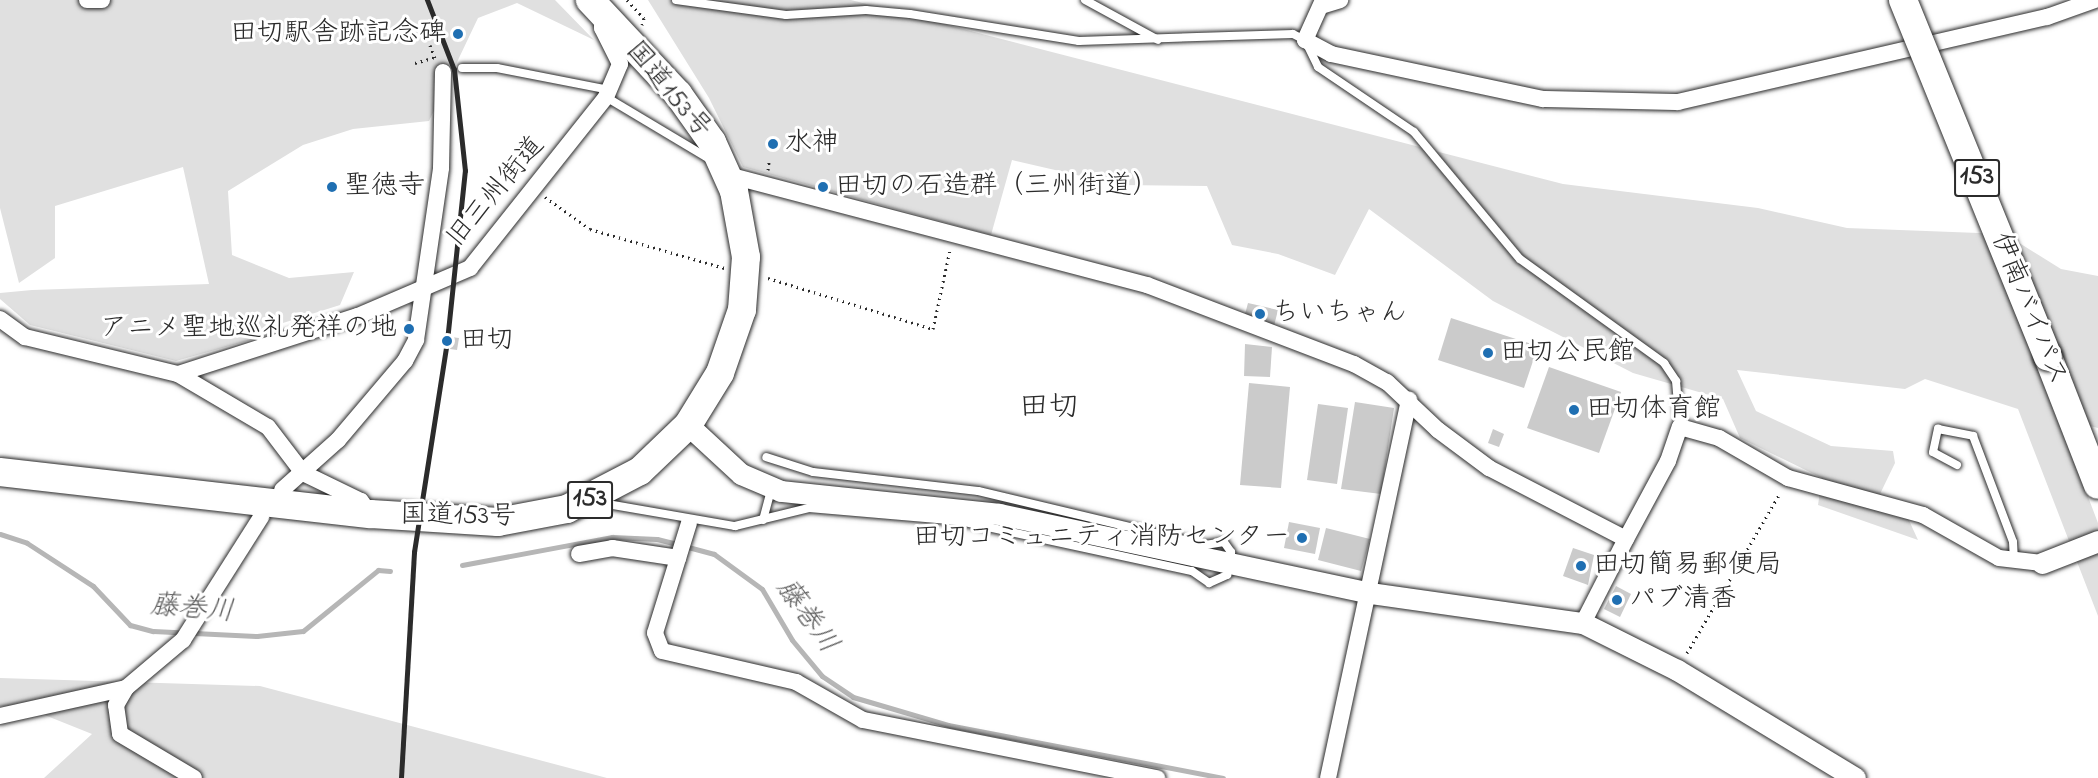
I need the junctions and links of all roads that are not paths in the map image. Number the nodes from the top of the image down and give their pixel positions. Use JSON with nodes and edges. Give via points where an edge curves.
{"nodes":[{"id":1,"x":87,"y":0,"type":"edge"},
{"id":2,"x":102,"y":0,"type":"edge"},
{"id":3,"x":676,"y":0,"type":"edge"},
{"id":4,"x":1085,"y":0,"type":"edge"},
{"id":5,"x":1902,"y":0,"type":"edge"},
{"id":6,"x":2095,"y":0,"type":"edge"},
{"id":7,"x":1329,"y":2,"type":"edge"},
{"id":8,"x":596,"y":7,"type":"edge"},
{"id":9,"x":1305,"y":40,"type":"junction"},
{"id":10,"x":1159,"y":41,"type":"junction"},
{"id":11,"x":462,"y":68,"type":"dead end"},
{"id":12,"x":443,"y":72,"type":"dead end"},
{"id":13,"x":608,"y":94,"type":"junction"},
{"id":14,"x":725,"y":168,"type":"junction"},
{"id":15,"x":426,"y":286,"type":"junction"},
{"id":16,"x":0,"y":319,"type":"edge"},
{"id":17,"x":0,"y":333,"type":"edge"},
{"id":18,"x":24,"y":337,"type":"junction"},
{"id":19,"x":178,"y":374,"type":"junction"},
{"id":20,"x":1408,"y":400,"type":"junction"},
{"id":21,"x":688,"y":425,"type":"junction"},
{"id":22,"x":1680,"y":427,"type":"junction"},
{"id":23,"x":766,"y":457,"type":"dead end"},
{"id":24,"x":1957,"y":465,"type":"dead end"},
{"id":25,"x":0,"y":472,"type":"edge"},
{"id":26,"x":303,"y":473,"type":"junction"},
{"id":27,"x":2098,"y":485,"type":"edge"},
{"id":28,"x":282,"y":490,"type":"dead end"},
{"id":29,"x":770,"y":497,"type":"dead end"},
{"id":30,"x":613,"y":505,"type":"dead end"},
{"id":31,"x":371,"y":514,"type":"junction"},
{"id":32,"x":261,"y":518,"type":"dead end"},
{"id":33,"x":763,"y":520,"type":"junction"},
{"id":34,"x":687,"y":529,"type":"junction"},
{"id":35,"x":1626,"y":538,"type":"junction"},
{"id":36,"x":2098,"y":541,"type":"edge"},
{"id":37,"x":579,"y":554,"type":"dead end"},
{"id":38,"x":679,"y":556,"type":"junction"},
{"id":39,"x":2014,"y":563,"type":"junction"},
{"id":40,"x":2042,"y":563,"type":"joint"},
{"id":41,"x":1230,"y":564,"type":"junction"},
{"id":42,"x":1371,"y":593,"type":"junction"},
{"id":43,"x":1583,"y":623,"type":"junction"},
{"id":44,"x":126,"y":688,"type":"junction"},
{"id":45,"x":0,"y":716,"type":"edge"},
{"id":46,"x":195,"y":778,"type":"edge"},
{"id":47,"x":1156,"y":778,"type":"edge"},
{"id":48,"x":1328,"y":778,"type":"edge"},
{"id":49,"x":1855,"y":778,"type":"edge"}],
"edges":[{"from":1,"to":2,"type":"street"},
{"from":3,"to":10,"type":"lane","via":[[786,15],[866,10],[910,14],[1079,41]]},
{"from":4,"to":10,"type":"lane"},
{"from":5,"to":27,"type":"highway","name":"伊南バイパス","number":"153","bridge":true},
{"from":6,"to":9,"type":"street","via":[[2047,17],[1678,102],[1543,99],[1330,54]]},
{"from":7,"to":9,"type":"street"},
{"from":8,"to":13,"type":"street","name":"旧三州街道","via":[[620,64]]},
{"from":8,"to":14,"type":"highway","name":"国道153号","number":"153","via":[[678,94]]},
{"from":9,"to":10,"type":"lane","via":[[1293,34]]},
{"from":9,"to":22,"type":"lane","via":[[1318,67],[1392,112],[1414,132],[1521,259],[1664,363],[1676,381]]},
{"from":11,"to":13,"type":"lane","via":[[497,68]]},
{"from":12,"to":15,"type":"street","via":[[441,168]]},
{"from":13,"to":14,"type":"lane","via":[[709,162]]},
{"from":13,"to":15,"type":"street","name":"旧三州街道","via":[[479,262]]},
{"from":14,"to":20,"type":"street","via":[[952,236],[1147,285],[1354,364]]},
{"from":14,"to":21,"type":"highway","name":"国道153号","number":"153","via":[[746,257],[742,310],[720,373]]},
{"from":15,"to":19,"type":"street","name":"旧三州街道","via":[[358,316]]},
{"from":15,"to":26,"type":"street","via":[[416,339],[405,361]]},
{"from":16,"to":18,"type":"street"},
{"from":17,"to":18,"type":"street"},
{"from":18,"to":19,"type":"street"},
{"from":19,"to":26,"type":"street","via":[[268,427]]},
{"from":20,"to":35,"type":"street","via":[[1438,430],[1489,468]]},
{"from":20,"to":42,"type":"street"},
{"from":21,"to":31,"type":"highway","name":"国道153号","number":"153","via":[[640,471],[601,496],[558,511],[498,522]]},
{"from":21,"to":41,"type":"street","via":[[741,474],[781,490],[999,514]]},
{"from":22,"to":35,"type":"street","via":[[1668,461]]},
{"from":22,"to":39,"type":"street","via":[[1719,438],[1788,478],[1923,514]]},
{"from":23,"to":41,"type":"lane","via":[[776,468],[978,491],[1205,545],[1224,542],[1232,552]]},
{"from":24,"to":39,"type":"lane","via":[[1933,452],[1938,429],[1973,436],[2013,542]]},
{"from":25,"to":31,"type":"highway","name":"国道153号","number":"153"},
{"from":26,"to":28,"type":"street"},
{"from":26,"to":31,"type":"street","via":[[361,501]]},
{"from":29,"to":33,"type":"lane"},
{"from":30,"to":34,"type":"lane"},
{"from":32,"to":44,"type":"street","via":[[183,640]]},
{"from":33,"to":34,"type":"lane"},
{"from":33,"to":41,"type":"lane","via":[[809,508],[960,521],[1182,569],[1209,583],[1227,575]]},
{"from":34,"to":38,"type":"street"},
{"from":35,"to":43,"type":"street"},
{"from":36,"to":40,"type":"street"},
{"from":37,"to":38,"type":"street","via":[[612,548]]},
{"from":38,"to":47,"type":"street","via":[[655,633],[662,651],[796,682],[863,720]]},
{"from":39,"to":40,"type":"street"},
{"from":41,"to":42,"type":"street"},
{"from":42,"to":43,"type":"street"},
{"from":42,"to":48,"type":"street"},
{"from":43,"to":49,"type":"street","via":[[1677,670]]},
{"from":44,"to":45,"type":"street"},
{"from":44,"to":46,"type":"street","via":[[116,705],[120,734]]}]}
